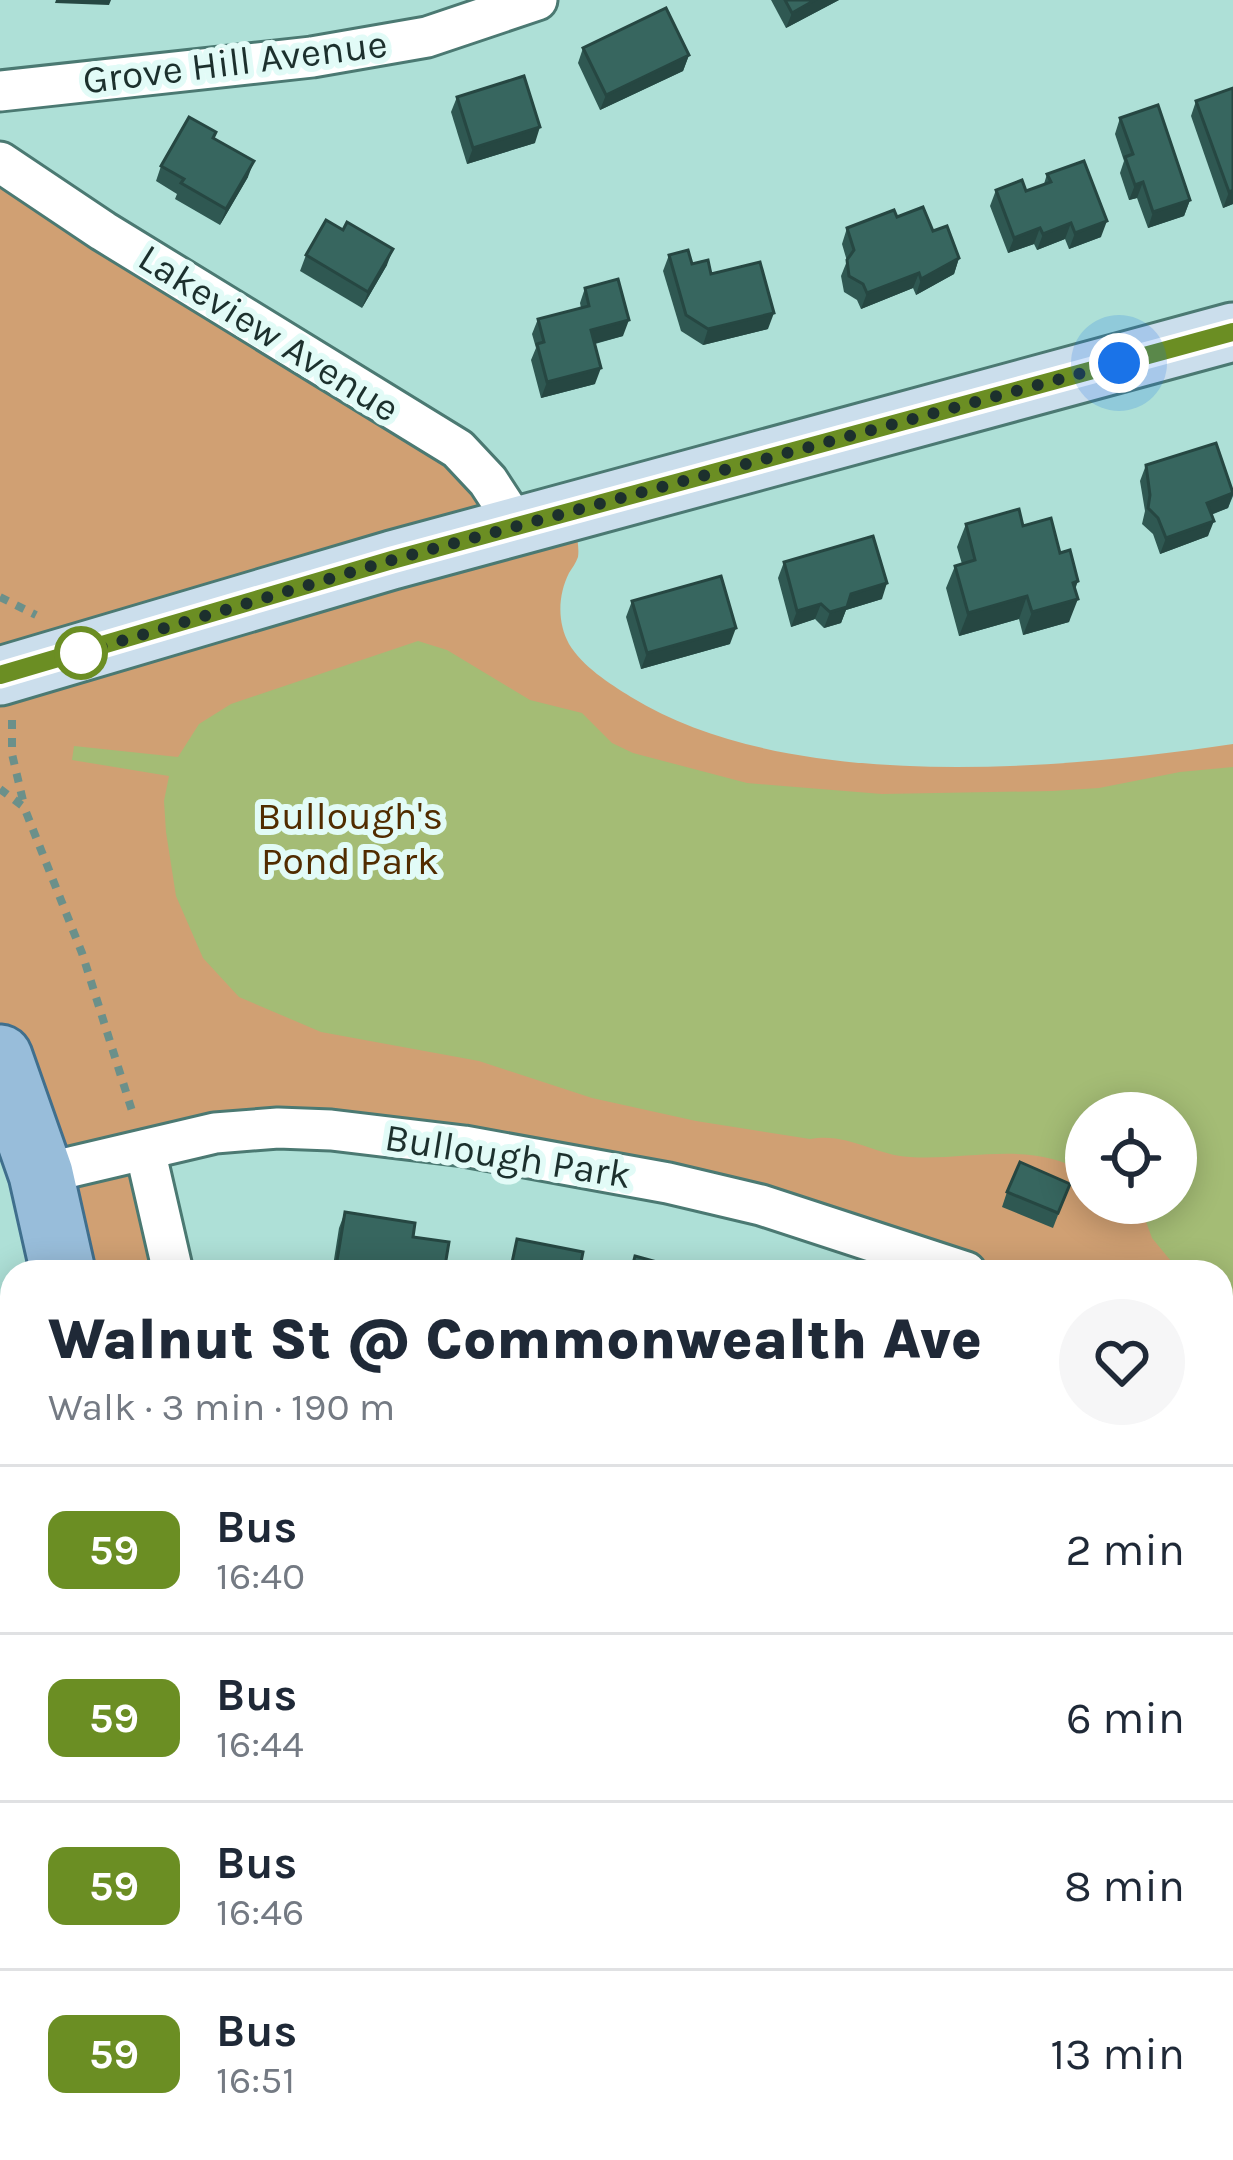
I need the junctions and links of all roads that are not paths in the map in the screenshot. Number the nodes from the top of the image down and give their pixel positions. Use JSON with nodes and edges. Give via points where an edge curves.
{"nodes":[{"id":1,"x":537,"y":0,"type":"edge"},
{"id":2,"x":0,"y":91,"type":"edge"},
{"id":3,"x":0,"y":162,"type":"edge"},
{"id":4,"x":1233,"y":332,"type":"edge"},
{"id":5,"x":518,"y":526,"type":"junction"},
{"id":6,"x":6,"y":696,"type":"edge"},
{"id":7,"x":0,"y":1058,"type":"edge"},
{"id":8,"x":145,"y":1150,"type":"junction"},
{"id":9,"x":24,"y":1160,"type":"edge"},
{"id":10,"x":59,"y":1260,"type":"edge"},
{"id":11,"x":170,"y":1260,"type":"edge"},
{"id":12,"x":929,"y":1260,"type":"edge"}],
"edges":[{"from":1,"to":2,"type":"street","name":"Grove Hill Avenue","via":[[427,37],[335,53]]},
{"from":3,"to":5,"type":"street","name":"Lakeview Avenue","via":[[458,449]]},
{"from":4,"to":5,"type":"main road"},
{"from":5,"to":6,"type":"main road"},
{"from":7,"to":9,"type":"main road"},
{"from":8,"to":9,"type":"street","name":"Bullough Park"},
{"from":8,"to":11,"type":"street"},
{"from":8,"to":12,"type":"street","name":"Bullough Park","via":[[278,1128],[464,1146],[761,1205]]},
{"from":9,"to":10,"type":"main road"}]}
